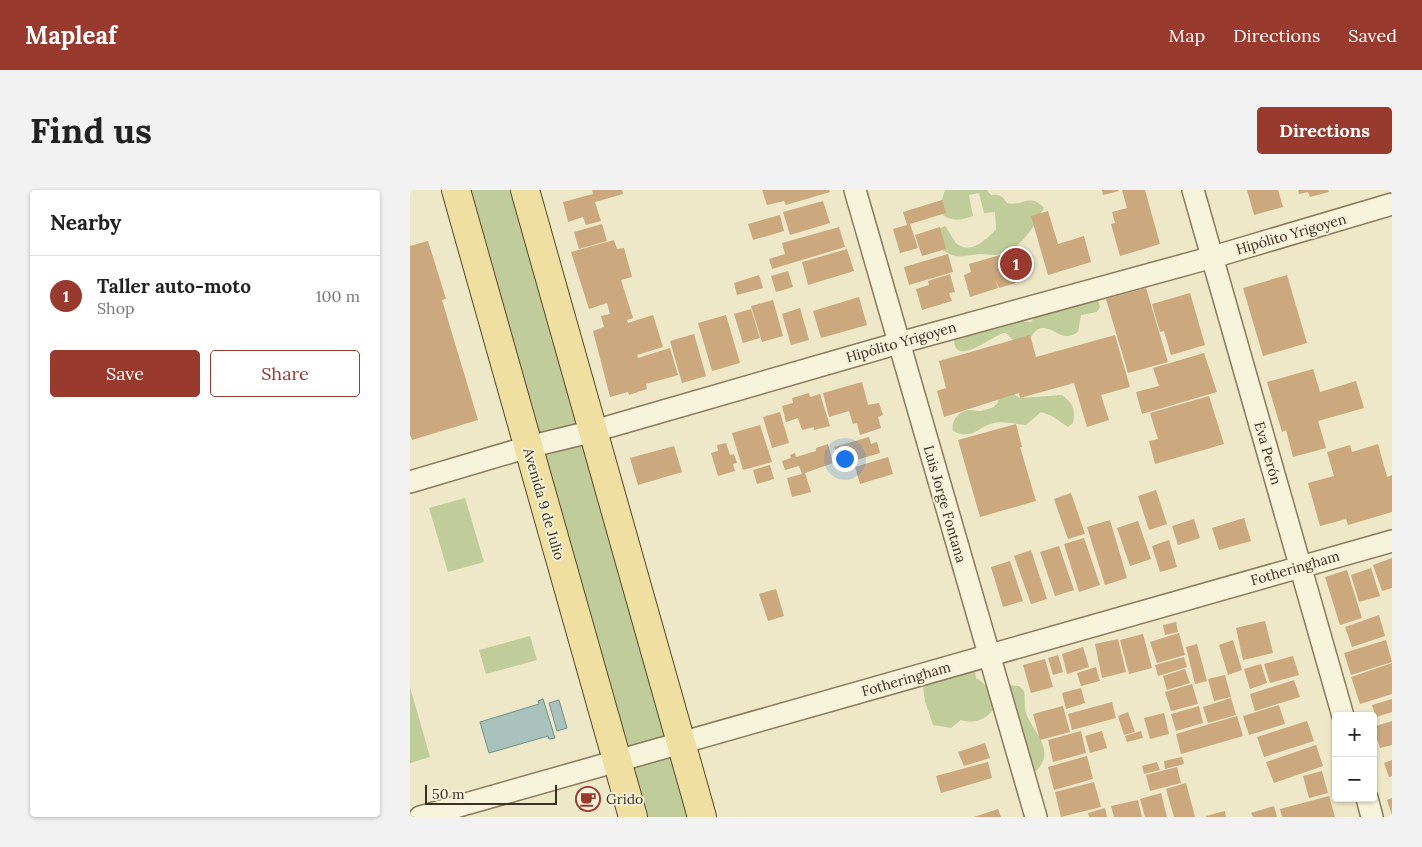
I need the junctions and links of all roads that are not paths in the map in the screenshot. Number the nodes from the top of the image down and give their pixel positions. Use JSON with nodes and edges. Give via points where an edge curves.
{"nodes":[{"id":1,"x":456,"y":190,"type":"edge"},
{"id":2,"x":525,"y":190,"type":"edge"},
{"id":3,"x":855,"y":190,"type":"edge"},
{"id":4,"x":1193,"y":190,"type":"edge"},
{"id":5,"x":1392,"y":204,"type":"edge"},
{"id":6,"x":1213,"y":257,"type":"junction"},
{"id":7,"x":899,"y":343,"type":"junction"},
{"id":8,"x":594,"y":431,"type":"junction"},
{"id":9,"x":528,"y":447,"type":"junction"},
{"id":10,"x":410,"y":482,"type":"edge"},
{"id":11,"x":1392,"y":541,"type":"edge"},
{"id":12,"x":1300,"y":567,"type":"junction"},
{"id":13,"x":989,"y":655,"type":"junction"},
{"id":14,"x":1342,"y":712,"type":"edge"},
{"id":15,"x":680,"y":742,"type":"junction"},
{"id":16,"x":617,"y":762,"type":"junction"},
{"id":17,"x":1368,"y":802,"type":"edge"},
{"id":18,"x":420,"y":817,"type":"edge"},
{"id":19,"x":633,"y":817,"type":"edge"},
{"id":20,"x":702,"y":817,"type":"edge"},
{"id":21,"x":1036,"y":817,"type":"edge"},
{"id":22,"x":1372,"y":817,"type":"edge"}],
"edges":[{"from":1,"to":9,"type":"main road","name":"Avenida 9 de Julio"},
{"from":2,"to":8,"type":"main road"},
{"from":3,"to":7,"type":"street","name":"Luis Jorge Fontana"},
{"from":4,"to":6,"type":"street","name":"Eva Perón"},
{"from":5,"to":6,"type":"street","name":"Hipólito Yrigoyen"},
{"from":6,"to":7,"type":"street","name":"Hipólito Yrigoyen"},
{"from":6,"to":12,"type":"street","name":"Eva Perón"},
{"from":7,"to":8,"type":"street","name":"Hipólito Yrigoyen"},
{"from":7,"to":13,"type":"street","name":"Luis Jorge Fontana"},
{"from":8,"to":9,"type":"street","name":"Hipólito Yrigoyen"},
{"from":8,"to":15,"type":"main road"},
{"from":9,"to":10,"type":"street","name":"Hipólito Yrigoyen"},
{"from":9,"to":16,"type":"main road","name":"Avenida 9 de Julio"},
{"from":11,"to":12,"type":"street","name":"Fotheringham"},
{"from":12,"to":13,"type":"street","name":"Fotheringham"},
{"from":12,"to":14,"type":"street","name":"Eva Perón"},
{"from":13,"to":15,"type":"street","name":"Fotheringham"},
{"from":13,"to":21,"type":"street","name":"Luis Jorge Fontana"},
{"from":15,"to":16,"type":"street","name":"Fotheringham"},
{"from":15,"to":20,"type":"main road"},
{"from":16,"to":18,"type":"street","name":"Fotheringham"},
{"from":16,"to":19,"type":"main road","name":"Avenida 9 de Julio"},
{"from":17,"to":22,"type":"street"}]}
